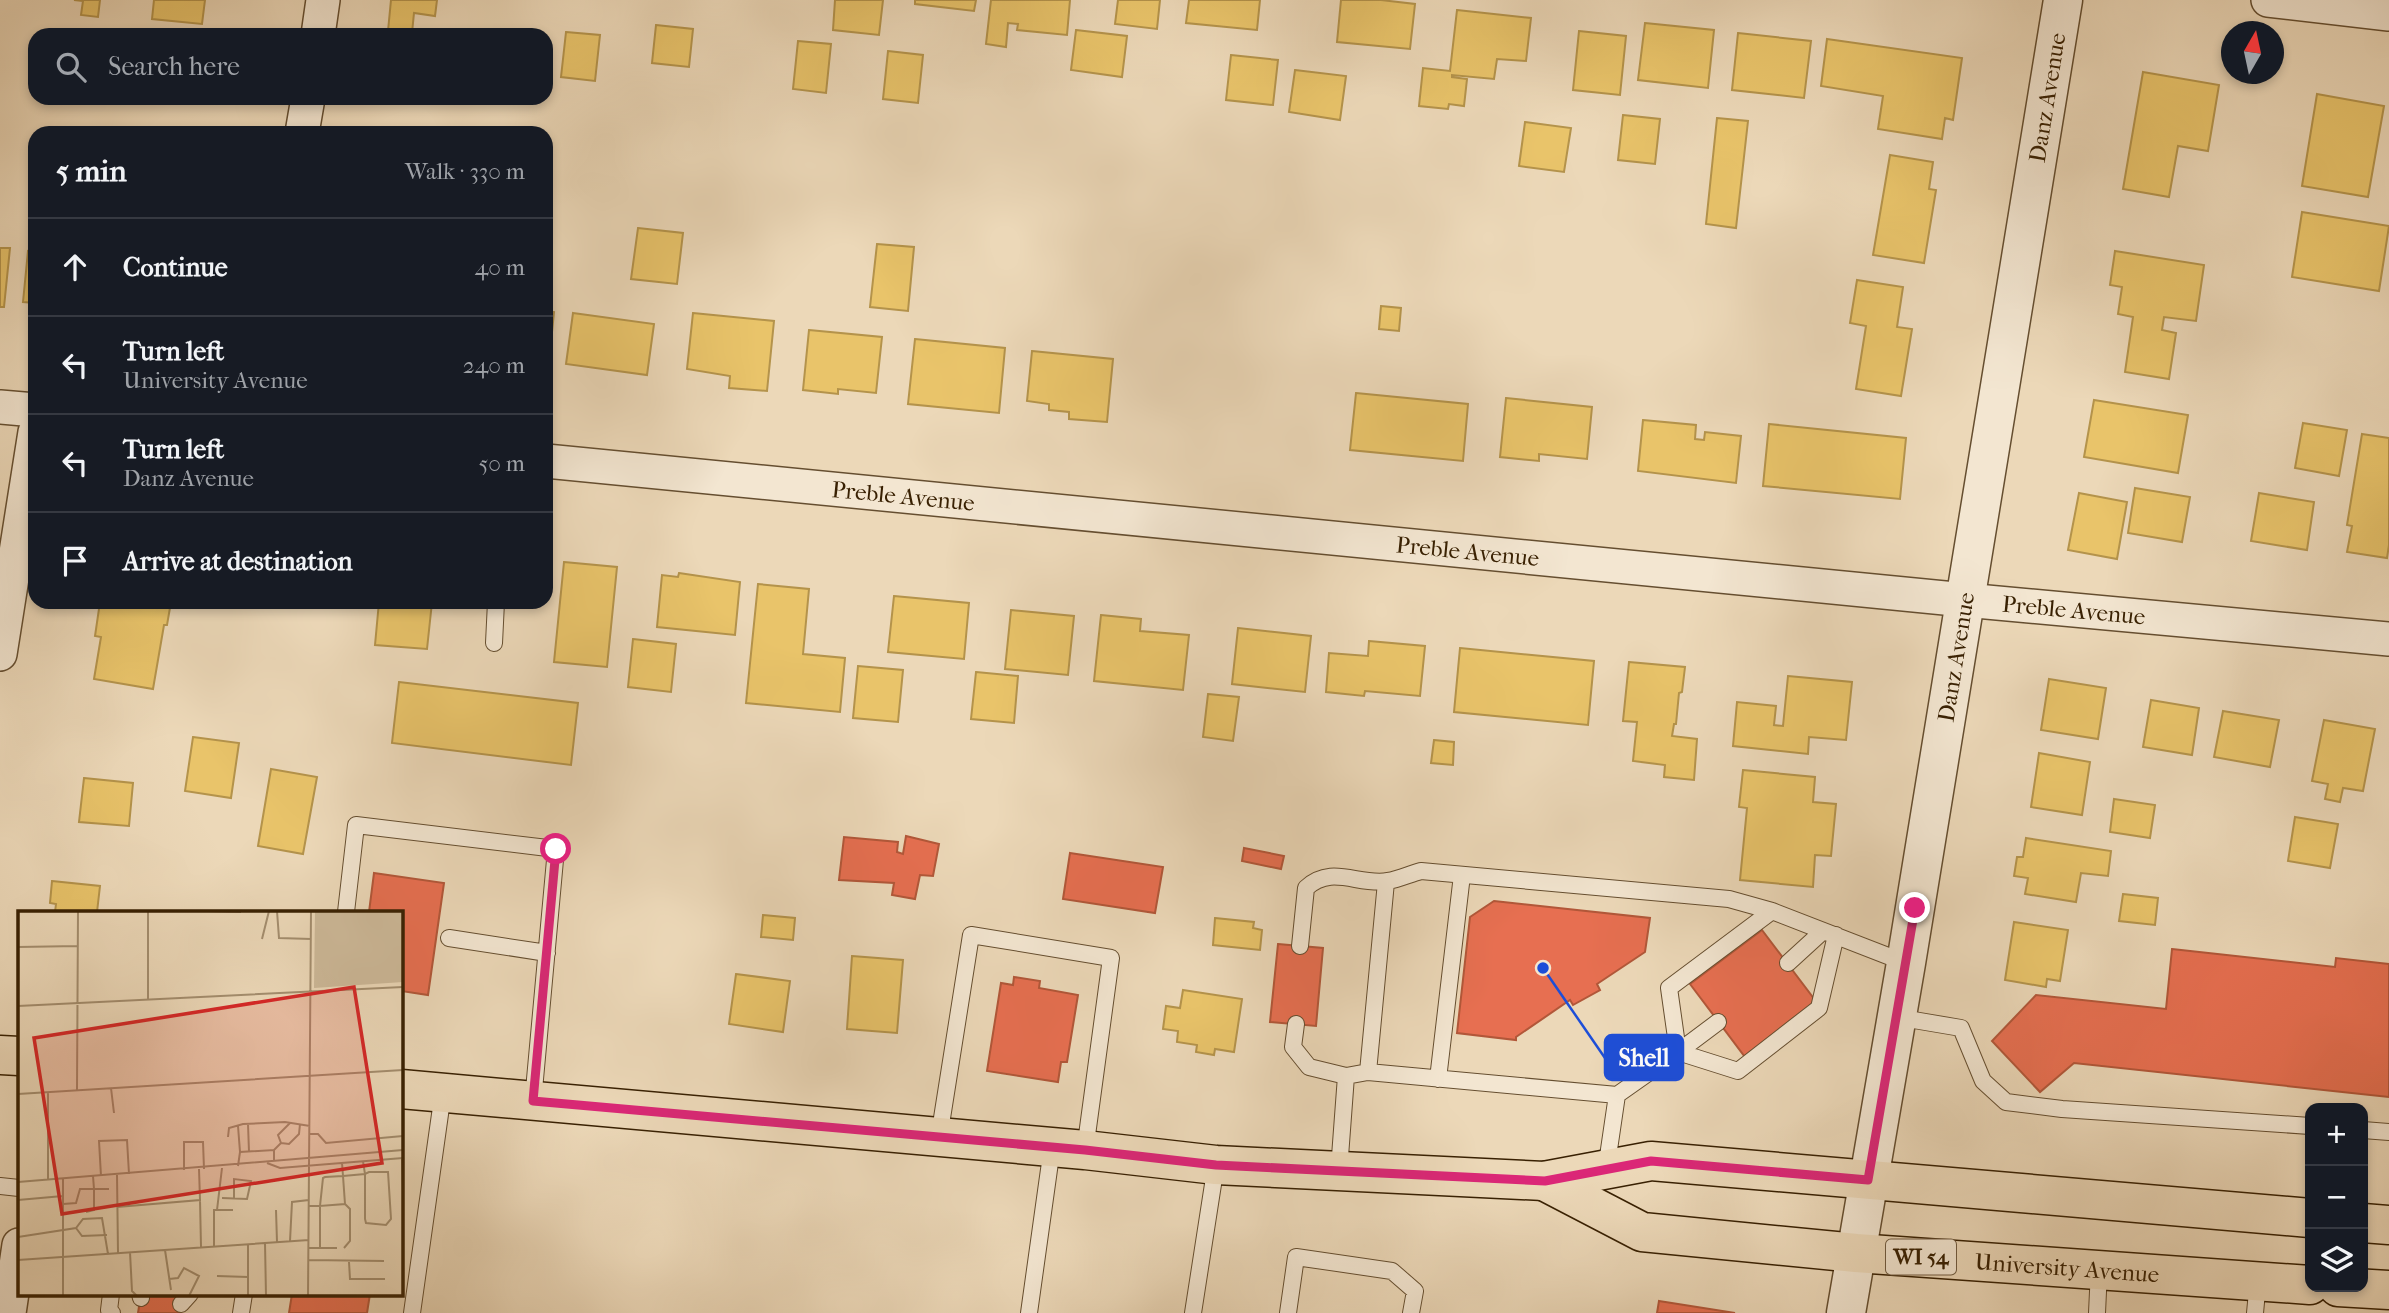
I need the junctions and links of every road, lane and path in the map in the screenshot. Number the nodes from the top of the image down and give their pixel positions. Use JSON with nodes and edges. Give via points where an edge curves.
{"nodes":[{"id":1,"x":323,"y":0,"type":"edge"},
{"id":2,"x":2063,"y":0,"type":"edge"},
{"id":3,"x":2268,"y":0,"type":"edge"},
{"id":4,"x":2389,"y":14,"type":"edge"},
{"id":5,"x":319,"y":28,"type":"edge"},
{"id":6,"x":307,"y":105,"type":"edge"},
{"id":7,"x":303,"y":126,"type":"edge"},
{"id":8,"x":0,"y":407,"type":"edge"},
{"id":9,"x":28,"y":409,"type":"edge"},
{"id":10,"x":553,"y":462,"type":"edge"},
{"id":11,"x":28,"y":476,"type":"edge"},
{"id":12,"x":1965,"y":600,"type":"junction"},
{"id":13,"x":496,"y":609,"type":"edge"},
{"id":14,"x":2389,"y":639,"type":"edge"},
{"id":15,"x":494,"y":643,"type":"dead end"},
{"id":16,"x":0,"y":654,"type":"edge"},
{"id":17,"x":1462,"y":875,"type":"junction"},
{"id":18,"x":1387,"y":882,"type":"junction"},
{"id":19,"x":346,"y":911,"type":"edge"},
{"id":20,"x":1772,"y":911,"type":"junction"},
{"id":21,"x":1829,"y":933,"type":"junction"},
{"id":22,"x":449,"y":938,"type":"dead end"},
{"id":23,"x":1300,"y":946,"type":"dead end"},
{"id":24,"x":547,"y":953,"type":"junction"},
{"id":25,"x":1788,"y":963,"type":"dead end"},
{"id":26,"x":1906,"y":963,"type":"junction"},
{"id":27,"x":1896,"y":1017,"type":"junction"},
{"id":28,"x":1718,"y":1022,"type":"dead end"},
{"id":29,"x":1296,"y":1024,"type":"dead end"},
{"id":30,"x":1678,"y":1052,"type":"junction"},
{"id":31,"x":0,"y":1055,"type":"edge"},
{"id":32,"x":18,"y":1056,"type":"edge"},
{"id":33,"x":1368,"y":1072,"type":"junction"},
{"id":34,"x":1346,"y":1076,"type":"junction"},
{"id":35,"x":1438,"y":1079,"type":"junction"},
{"id":36,"x":402,"y":1089,"type":"edge"},
{"id":37,"x":443,"y":1093,"type":"junction"},
{"id":38,"x":1617,"y":1095,"type":"junction"},
{"id":39,"x":533,"y":1101,"type":"junction"},
{"id":40,"x":2305,"y":1126,"type":"edge"},
{"id":41,"x":2368,"y":1130,"type":"edge"},
{"id":42,"x":2389,"y":1132,"type":"edge"},
{"id":43,"x":939,"y":1138,"type":"junction"},
{"id":44,"x":1069,"y":1149,"type":"junction"},
{"id":45,"x":1216,"y":1165,"type":"junction"},
{"id":46,"x":1339,"y":1170,"type":"junction"},
{"id":47,"x":1606,"y":1170,"type":"junction"},
{"id":48,"x":1868,"y":1180,"type":"junction"},
{"id":49,"x":1545,"y":1181,"type":"junction"},
{"id":50,"x":0,"y":1186,"type":"edge"},
{"id":51,"x":18,"y":1188,"type":"edge"},
{"id":52,"x":2305,"y":1219,"type":"edge"},
{"id":53,"x":2368,"y":1223,"type":"edge"},
{"id":54,"x":2389,"y":1225,"type":"edge"},
{"id":55,"x":18,"y":1252,"type":"edge"},
{"id":56,"x":1856,"y":1253,"type":"junction"},
{"id":57,"x":2099,"y":1270,"type":"junction"},
{"id":58,"x":2305,"y":1286,"type":"edge"},
{"id":59,"x":2368,"y":1289,"type":"edge"},
{"id":60,"x":2389,"y":1290,"type":"edge"},
{"id":61,"x":111,"y":1296,"type":"edge"},
{"id":62,"x":2256,"y":1297,"type":"edge"},
{"id":63,"x":9,"y":1313,"type":"edge"},
{"id":64,"x":112,"y":1313,"type":"edge"},
{"id":65,"x":412,"y":1313,"type":"edge"},
{"id":66,"x":1029,"y":1313,"type":"edge"},
{"id":67,"x":1193,"y":1313,"type":"edge"},
{"id":68,"x":1288,"y":1313,"type":"edge"},
{"id":69,"x":1412,"y":1313,"type":"edge"},
{"id":70,"x":1846,"y":1313,"type":"edge"},
{"id":71,"x":2097,"y":1313,"type":"edge"}],
"edges":[{"from":1,"to":5,"type":"street"},
{"from":2,"to":12,"type":"street","name":"Danz Avenue"},
{"from":3,"to":4,"type":"street"},
{"from":6,"to":7,"type":"street"},
{"from":8,"to":9,"type":"street"},
{"from":10,"to":12,"type":"street","name":"Preble Avenue"},
{"from":11,"to":16,"type":"street"},
{"from":12,"to":14,"type":"street","name":"Preble Avenue"},
{"from":12,"to":26,"type":"street","name":"Danz Avenue"},
{"from":13,"to":15,"type":"lane"},
{"from":17,"to":18,"type":"lane","via":[[1421,871]]},
{"from":17,"to":20,"type":"lane","via":[[1729,899]]},
{"from":17,"to":35,"type":"lane"},
{"from":18,"to":23,"type":"lane","via":[[1317,878],[1306,888]]},
{"from":18,"to":33,"type":"lane"},
{"from":19,"to":24,"type":"lane","via":[[356,825],[556,849]]},
{"from":20,"to":21,"type":"lane"},
{"from":20,"to":30,"type":"lane","via":[[1669,988]]},
{"from":21,"to":25,"type":"lane"},
{"from":21,"to":26,"type":"lane"},
{"from":21,"to":30,"type":"lane","via":[[1819,1008],[1738,1071]]},
{"from":22,"to":24,"type":"lane"},
{"from":24,"to":39,"type":"lane"},
{"from":26,"to":27,"type":"street","name":"Danz Avenue"},
{"from":27,"to":40,"type":"lane","via":[[1961,1028],[1983,1081],[2006,1102]]},
{"from":27,"to":48,"type":"street","name":"Danz Avenue"},
{"from":28,"to":30,"type":"lane"},
{"from":29,"to":34,"type":"lane","via":[[1293,1047],[1308,1068]]},
{"from":30,"to":38,"type":"lane"},
{"from":31,"to":32,"type":"main road"},
{"from":33,"to":34,"type":"lane"},
{"from":33,"to":35,"type":"lane"},
{"from":34,"to":46,"type":"lane"},
{"from":35,"to":38,"type":"lane"},
{"from":36,"to":37,"type":"main road","name":"University Avenue","number":"WI 54"},
{"from":37,"to":39,"type":"main road","name":"University Avenue","number":"WI 54"},
{"from":37,"to":65,"type":"lane"},
{"from":38,"to":47,"type":"lane"},
{"from":39,"to":43,"type":"main road","name":"University Avenue","number":"WI 54"},
{"from":41,"to":42,"type":"lane"},
{"from":43,"to":44,"type":"main road","name":"University Avenue","number":"WI 54"},
{"from":43,"to":44,"type":"lane","via":[[971,935],[1111,958]]},
{"from":44,"to":45,"type":"main road","name":"University Avenue","number":"WI 54"},
{"from":44,"to":66,"type":"lane"},
{"from":45,"to":46,"type":"main road","name":"University Avenue","number":"WI 54"},
{"from":45,"to":67,"type":"lane"},
{"from":46,"to":49,"type":"main road","name":"University Avenue","number":"WI 54"},
{"from":47,"to":48,"type":"main road","name":"University Avenue","number":"WI 54","via":[[1651,1161]]},
{"from":47,"to":49,"type":"main road","name":"University Avenue","number":"WI 54"},
{"from":48,"to":52,"type":"main road","name":"University Avenue","number":"WI 54"},
{"from":48,"to":56,"type":"street","name":"Danz Avenue"},
{"from":49,"to":56,"type":"main road","name":"University Avenue","number":"WI 54","via":[[1642,1232]]},
{"from":50,"to":51,"type":"lane"},
{"from":53,"to":54,"type":"main road"},
{"from":55,"to":63,"type":"street"},
{"from":56,"to":57,"type":"main road","name":"University Avenue","number":"WI 54"},
{"from":56,"to":70,"type":"street","name":"Danz Avenue"},
{"from":57,"to":62,"type":"main road","name":"University Avenue","number":"WI 54"},
{"from":57,"to":71,"type":"lane"},
{"from":58,"to":62,"type":"main road","name":"University Avenue","number":"WI 54"},
{"from":59,"to":60,"type":"main road"},
{"from":61,"to":64,"type":"lane"},
{"from":68,"to":69,"type":"lane","via":[[1296,1257],[1392,1271],[1415,1291]]}]}
